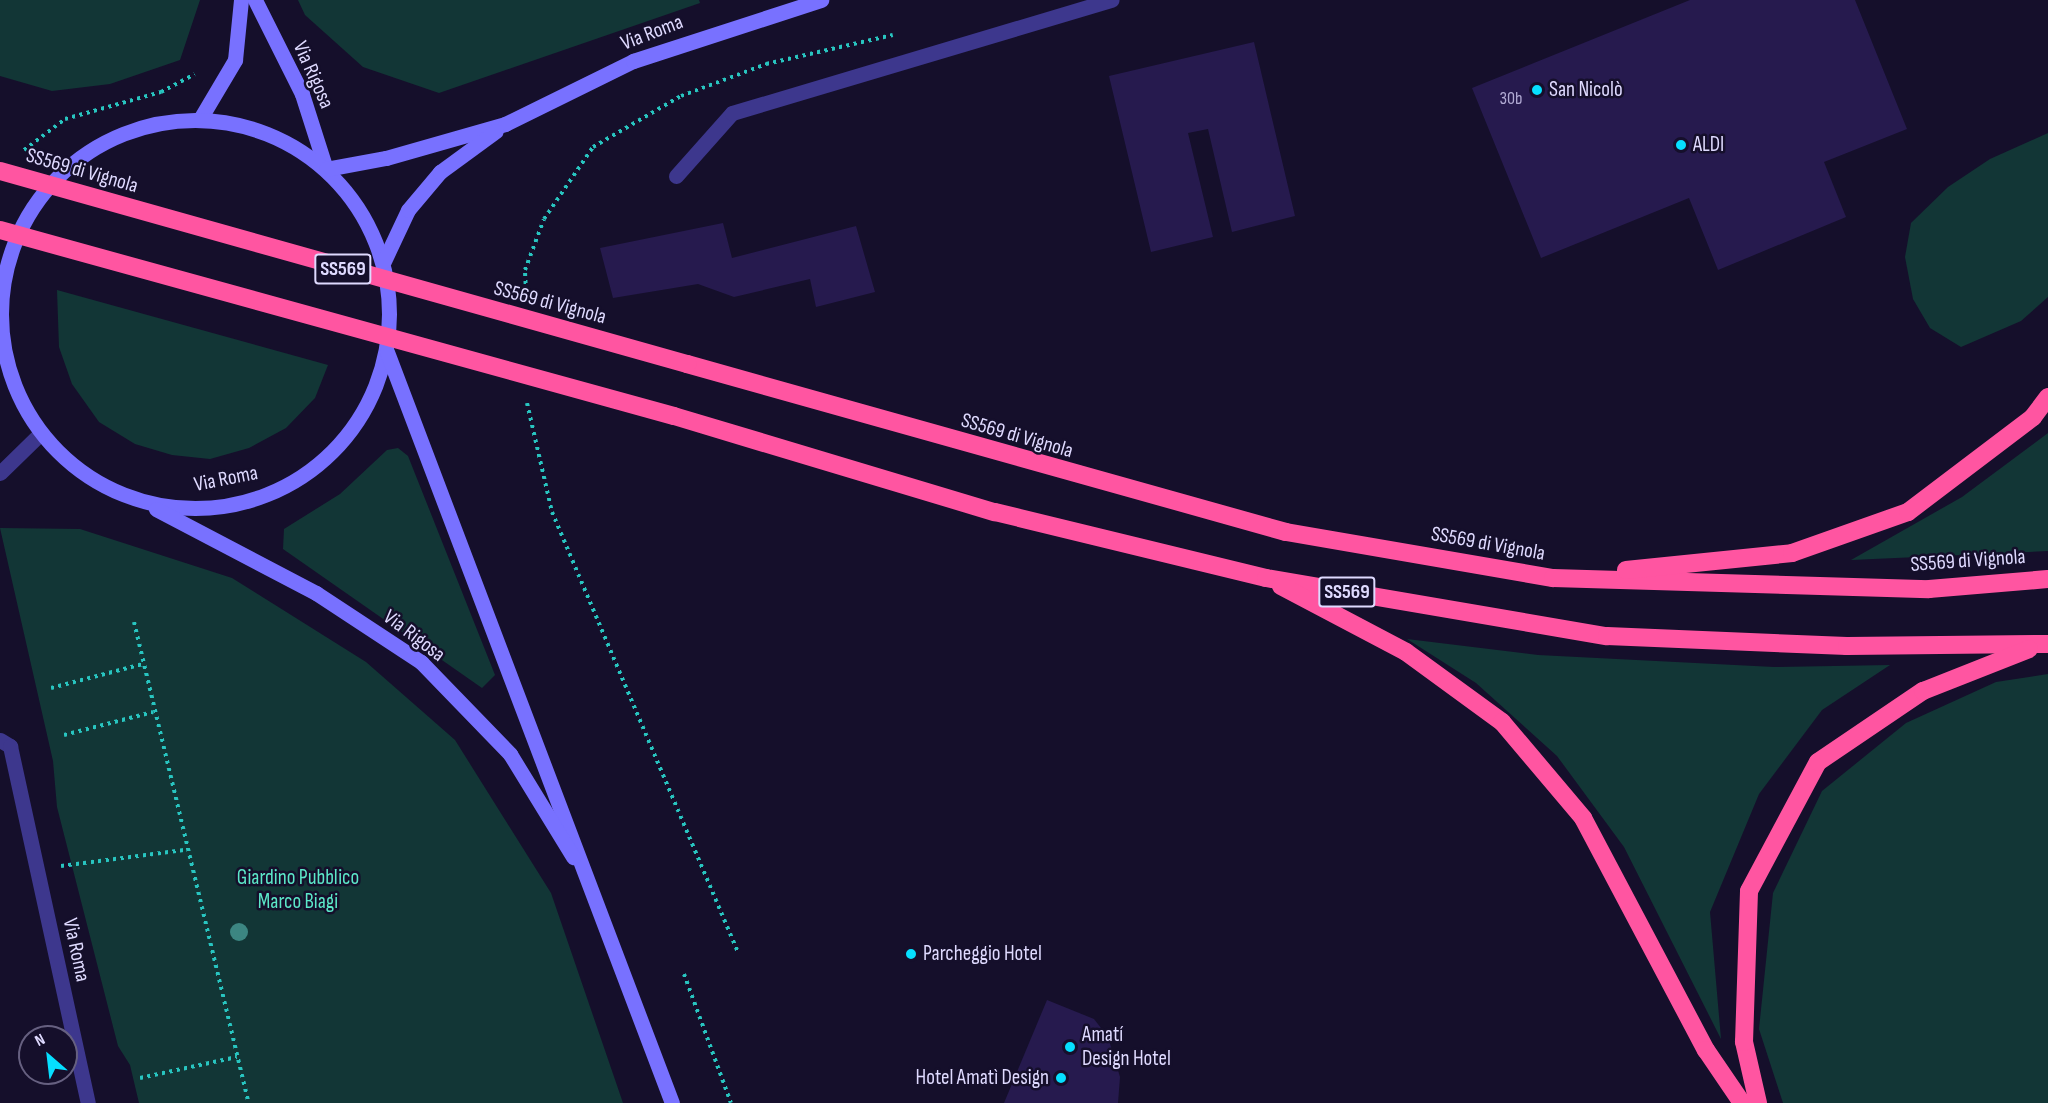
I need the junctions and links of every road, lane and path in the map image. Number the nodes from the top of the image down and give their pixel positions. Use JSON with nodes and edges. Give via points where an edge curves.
{"nodes":[{"id":1,"x":241,"y":0,"type":"edge"},
{"id":2,"x":255,"y":0,"type":"edge"},
{"id":3,"x":821,"y":0,"type":"edge"},
{"id":4,"x":1112,"y":0,"type":"edge"},
{"id":5,"x":195,"y":74,"type":"dead end"},
{"id":6,"x":200,"y":119,"type":"junction"},
{"id":7,"x":505,"y":124,"type":"junction"},
{"id":8,"x":21,"y":152,"type":"dead end"},
{"id":9,"x":326,"y":169,"type":"junction"},
{"id":10,"x":0,"y":171,"type":"edge"},
{"id":11,"x":676,"y":176,"type":"dead end"},
{"id":12,"x":0,"y":230,"type":"edge"},
{"id":13,"x":384,"y":261,"type":"junction"},
{"id":14,"x":387,"y":352,"type":"junction"},
{"id":15,"x":2048,"y":397,"type":"edge"},
{"id":16,"x":41,"y":433,"type":"junction"},
{"id":17,"x":0,"y":473,"type":"edge"},
{"id":18,"x":139,"y":500,"type":"junction"},
{"id":19,"x":552,"y":512,"type":"dead end"},
{"id":20,"x":1266,"y":578,"type":"junction"},
{"id":21,"x":1553,"y":578,"type":"junction"},
{"id":22,"x":2048,"y":579,"type":"edge"},
{"id":23,"x":134,"y":622,"type":"dead end"},
{"id":24,"x":2044,"y":644,"type":"edge"},
{"id":25,"x":143,"y":664,"type":"junction"},
{"id":26,"x":51,"y":688,"type":"dead end"},
{"id":27,"x":153,"y":712,"type":"junction"},
{"id":28,"x":64,"y":735,"type":"dead end"},
{"id":29,"x":0,"y":740,"type":"edge"},
{"id":30,"x":184,"y":850,"type":"junction"},
{"id":31,"x":37,"y":869,"type":"junction"},
{"id":32,"x":591,"y":887,"type":"junction"},
{"id":33,"x":738,"y":953,"type":"dead end"},
{"id":34,"x":684,"y":974,"type":"dead end"},
{"id":35,"x":237,"y":1057,"type":"junction"},
{"id":36,"x":140,"y":1078,"type":"dead end"},
{"id":37,"x":88,"y":1103,"type":"edge"},
{"id":38,"x":249,"y":1103,"type":"edge"},
{"id":39,"x":672,"y":1103,"type":"edge"},
{"id":40,"x":731,"y":1103,"type":"edge"},
{"id":41,"x":1742,"y":1103,"type":"edge"},
{"id":42,"x":1758,"y":1103,"type":"edge"}],
"edges":[{"from":1,"to":6,"type":"main road","via":[[235,60]]},
{"from":2,"to":9,"type":"main road","name":"Via Rigosa","via":[[302,94]]},
{"from":3,"to":7,"type":"main road","name":"Via Roma","via":[[633,61]]},
{"from":4,"to":11,"type":"street","via":[[732,113]]},
{"from":5,"to":8,"type":"path","via":[[161,92],[65,119]]},
{"from":6,"to":9,"type":"main road","name":"Via Roma","via":[[241,124],[278,137]]},
{"from":6,"to":16,"type":"main road","name":"Via Roma","via":[[133,129],[98,146],[39,198],[18,233],[5,271],[3,344],[17,392]]},
{"from":7,"to":9,"type":"main road","name":"Via Roma","via":[[386,158]]},
{"from":7,"to":13,"type":"main road","name":"Via Roma","via":[[440,172],[408,210]]},
{"from":9,"to":13,"type":"main road","name":"Via Roma","via":[[370,226]]},
{"from":10,"to":21,"type":"highway","name":"SS569 di Vignola","number":"SS569","bridge":true,"via":[[1286,532]]},
{"from":12,"to":20,"type":"highway","number":"SS569","bridge":true,"via":[[674,416],[995,512]]},
{"from":13,"to":14,"type":"main road","name":"Via Roma","via":[[391,310]]},
{"from":14,"to":18,"type":"main road","name":"Via Roma","via":[[374,391],[352,429],[318,466],[284,487],[206,508]]},
{"from":14,"to":32,"type":"main road","name":"Via Rigosa"},
{"from":15,"to":21,"type":"highway","via":[[2033,417],[1908,512],[1792,553]]},
{"from":16,"to":17,"type":"street"},
{"from":16,"to":18,"type":"main road","name":"Via Roma","via":[[84,474]]},
{"from":18,"to":32,"type":"main road","name":"Via Rigosa","via":[[316,593],[421,662],[510,754]]},
{"from":19,"to":33,"type":"path"},
{"from":20,"to":24,"type":"highway","number":"SS569","via":[[1607,636],[1847,646]]},
{"from":20,"to":41,"type":"highway","via":[[1406,652],[1503,722],[1583,818],[1706,1050]]},
{"from":21,"to":22,"type":"highway","name":"SS569 di Vignola","number":"SS569","via":[[1929,589]]},
{"from":23,"to":25,"type":"path"},
{"from":24,"to":42,"type":"highway","via":[[1923,691],[1818,762],[1749,891],[1744,1042]]},
{"from":25,"to":26,"type":"path"},
{"from":25,"to":27,"type":"path"},
{"from":27,"to":28,"type":"path"},
{"from":27,"to":30,"type":"path"},
{"from":29,"to":31,"type":"street","name":"Via Roma","via":[[10,746]]},
{"from":30,"to":31,"type":"path"},
{"from":30,"to":35,"type":"path"},
{"from":31,"to":37,"type":"street","name":"Via Roma"},
{"from":32,"to":39,"type":"main road","name":"Via Rigosa"},
{"from":34,"to":40,"type":"path"},
{"from":35,"to":36,"type":"path"},
{"from":35,"to":38,"type":"path"}]}
